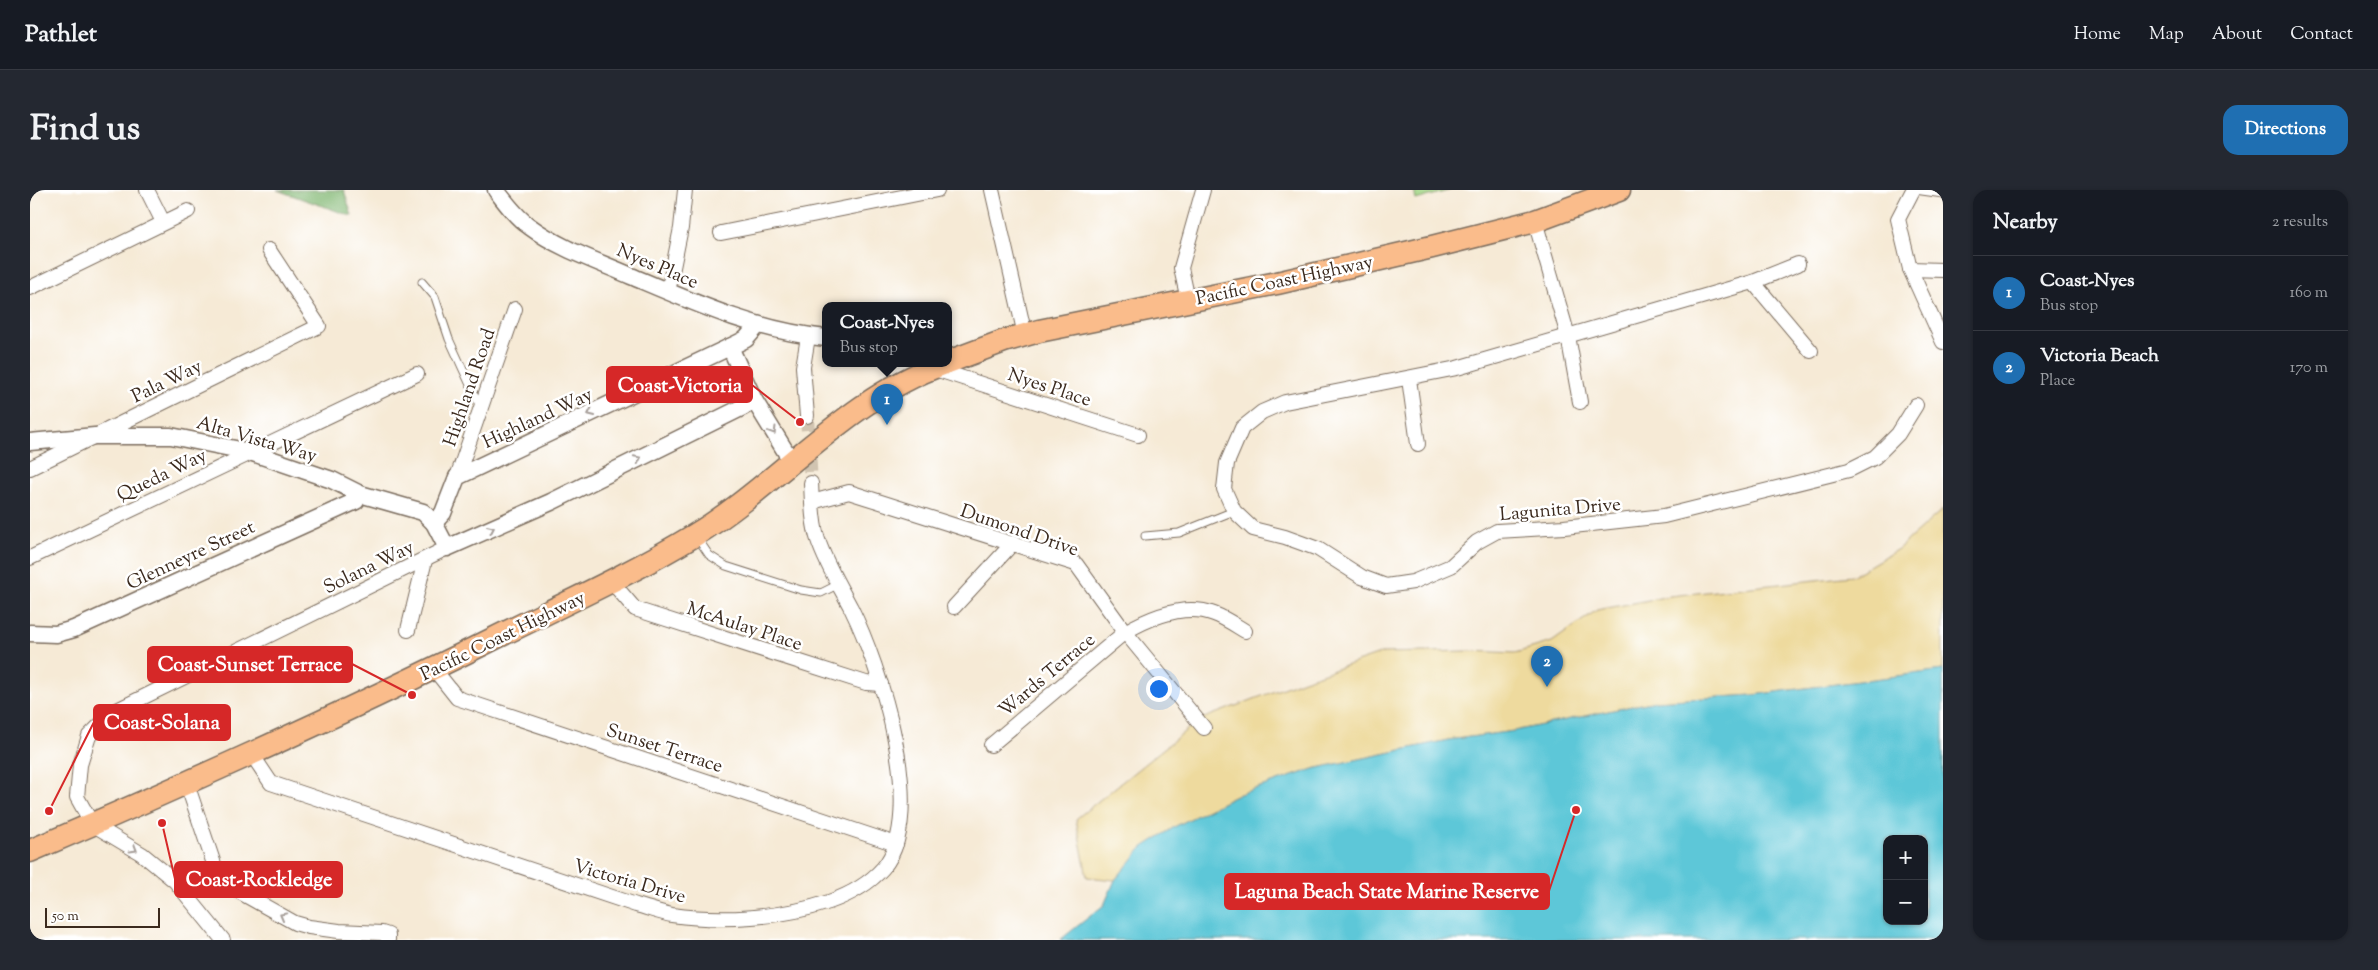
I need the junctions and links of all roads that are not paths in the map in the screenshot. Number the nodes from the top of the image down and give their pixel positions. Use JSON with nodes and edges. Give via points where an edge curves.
{"nodes":[{"id":1,"x":147,"y":190,"type":"edge"},
{"id":2,"x":496,"y":190,"type":"edge"},
{"id":3,"x":686,"y":190,"type":"edge"},
{"id":4,"x":937,"y":190,"type":"edge"},
{"id":5,"x":992,"y":190,"type":"edge"},
{"id":6,"x":1203,"y":190,"type":"edge"},
{"id":7,"x":1616,"y":190,"type":"edge"},
{"id":8,"x":1914,"y":190,"type":"edge"},
{"id":9,"x":1943,"y":194,"type":"edge"},
{"id":10,"x":188,"y":210,"type":"dead end"},
{"id":11,"x":1535,"y":221,"type":"junction"},
{"id":12,"x":163,"y":222,"type":"junction"},
{"id":13,"x":721,"y":233,"type":"dead end"},
{"id":14,"x":269,"y":250,"type":"dead end"},
{"id":15,"x":1798,"y":264,"type":"dead end"},
{"id":16,"x":1910,"y":269,"type":"junction"},
{"id":17,"x":1943,"y":270,"type":"edge"},
{"id":18,"x":422,"y":282,"type":"dead end"},
{"id":19,"x":1753,"y":282,"type":"junction"},
{"id":20,"x":30,"y":288,"type":"edge"},
{"id":21,"x":668,"y":292,"type":"junction"},
{"id":22,"x":1188,"y":300,"type":"junction"},
{"id":23,"x":514,"y":310,"type":"dead end"},
{"id":24,"x":758,"y":325,"type":"junction"},
{"id":25,"x":1025,"y":335,"type":"junction"},
{"id":26,"x":1568,"y":336,"type":"junction"},
{"id":27,"x":808,"y":337,"type":"junction"},
{"id":28,"x":822,"y":338,"type":"edge"},
{"id":29,"x":1943,"y":342,"type":"edge"},
{"id":30,"x":730,"y":347,"type":"junction"},
{"id":31,"x":1810,"y":351,"type":"dead end"},
{"id":32,"x":952,"y":359,"type":"edge"},
{"id":33,"x":930,"y":367,"type":"edge"},
{"id":34,"x":945,"y":367,"type":"edge"},
{"id":35,"x":416,"y":374,"type":"dead end"},
{"id":36,"x":1409,"y":379,"type":"junction"},
{"id":37,"x":754,"y":400,"type":"junction"},
{"id":38,"x":1580,"y":402,"type":"dead end"},
{"id":39,"x":1916,"y":405,"type":"dead end"},
{"id":40,"x":481,"y":409,"type":"junction"},
{"id":41,"x":807,"y":416,"type":"tunnel mouth"},
{"id":42,"x":1138,"y":435,"type":"dead end"},
{"id":43,"x":95,"y":436,"type":"junction"},
{"id":44,"x":30,"y":442,"type":"edge"},
{"id":45,"x":1418,"y":444,"type":"dead end"},
{"id":46,"x":250,"y":452,"type":"junction"},
{"id":47,"x":792,"y":462,"type":"junction"},
{"id":48,"x":30,"y":468,"type":"edge"},
{"id":49,"x":458,"y":477,"type":"junction"},
{"id":50,"x":812,"y":483,"type":"tunnel mouth"},
{"id":51,"x":360,"y":494,"type":"junction"},
{"id":52,"x":812,"y":502,"type":"junction"},
{"id":53,"x":1234,"y":511,"type":"junction"},
{"id":54,"x":434,"y":523,"type":"junction"},
{"id":55,"x":696,"y":535,"type":"junction"},
{"id":56,"x":1145,"y":536,"type":"dead end"},
{"id":57,"x":1014,"y":543,"type":"junction"},
{"id":58,"x":447,"y":548,"type":"junction"},
{"id":59,"x":30,"y":558,"type":"edge"},
{"id":60,"x":425,"y":560,"type":"junction"},
{"id":61,"x":611,"y":581,"type":"junction"},
{"id":62,"x":837,"y":585,"type":"junction"},
{"id":63,"x":954,"y":606,"type":"dead end"},
{"id":64,"x":408,"y":630,"type":"dead end"},
{"id":65,"x":1245,"y":631,"type":"dead end"},
{"id":66,"x":1125,"y":632,"type":"junction"},
{"id":67,"x":30,"y":633,"type":"edge"},
{"id":68,"x":434,"y":669,"type":"junction"},
{"id":69,"x":880,"y":684,"type":"junction"},
{"id":70,"x":1204,"y":728,"type":"dead end"},
{"id":71,"x":991,"y":744,"type":"dead end"},
{"id":72,"x":251,"y":753,"type":"junction"},
{"id":73,"x":186,"y":781,"type":"junction"},
{"id":74,"x":92,"y":824,"type":"junction"},
{"id":75,"x":896,"y":844,"type":"junction"},
{"id":76,"x":30,"y":851,"type":"edge"},
{"id":77,"x":385,"y":936,"type":"edge"},
{"id":78,"x":223,"y":940,"type":"edge"}],
"edges":[{"from":1,"to":12,"type":"street"},
{"from":2,"to":21,"type":"street","name":"Nyes Place","via":[[527,225],[543,236]]},
{"from":3,"to":21,"type":"street"},
{"from":4,"to":13,"type":"street"},
{"from":5,"to":25,"type":"street"},
{"from":6,"to":22,"type":"street","via":[[1181,268]]},
{"from":7,"to":11,"type":"highway","name":"Pacific Coast Highway"},
{"from":8,"to":9,"type":"lane"},
{"from":8,"to":16,"type":"street","via":[[1898,219]]},
{"from":10,"to":12,"type":"street"},
{"from":11,"to":22,"type":"highway","name":"Pacific Coast Highway","via":[[1296,278]]},
{"from":11,"to":26,"type":"street"},
{"from":12,"to":20,"type":"street"},
{"from":14,"to":43,"type":"street","name":"Pala Way","via":[[319,326]]},
{"from":15,"to":19,"type":"street","name":"Lagunita Drive"},
{"from":16,"to":17,"type":"street"},
{"from":16,"to":29,"type":"street"},
{"from":18,"to":40,"type":"lane","via":[[435,297],[449,339]]},
{"from":19,"to":26,"type":"street","name":"Lagunita Drive"},
{"from":19,"to":31,"type":"street"},
{"from":21,"to":24,"type":"street","name":"Nyes Place"},
{"from":22,"to":25,"type":"highway","name":"Pacific Coast Highway"},
{"from":23,"to":40,"type":"street","name":"Highland Road"},
{"from":24,"to":27,"type":"street","name":"Nyes Place"},
{"from":24,"to":30,"type":"street","name":"Highland Way","via":[[746,339]]},
{"from":25,"to":32,"type":"highway","name":"Pacific Coast Highway"},
{"from":26,"to":36,"type":"street","name":"Lagunita Drive"},
{"from":26,"to":38,"type":"street"},
{"from":27,"to":28,"type":"street","name":"Nyes Place"},
{"from":27,"to":41,"type":"street","via":[[804,367]]},
{"from":30,"to":37,"type":"street"},
{"from":30,"to":49,"type":"street","name":"Highland Way","one_way":true},
{"from":33,"to":47,"type":"highway","name":"Pacific Coast Highway","via":[[886,391]]},
{"from":34,"to":42,"type":"street","name":"Nyes Place"},
{"from":35,"to":46,"type":"street","name":"Queda Way"},
{"from":36,"to":45,"type":"street"},
{"from":36,"to":53,"type":"street","name":"Lagunita Drive","via":[[1285,402],[1255,417],[1242,428],[1227,463],[1224,489]]},
{"from":37,"to":47,"type":"street","one_way":true},
{"from":58,"to":37,"type":"street","name":"Solana Way","one_way":true,"via":[[551,502]]},
{"from":39,"to":53,"type":"street","name":"Lagunita Drive","via":[[1898,434],[1875,457],[1849,470],[1664,516],[1497,531],[1477,542],[1451,566],[1413,582],[1386,586],[1362,577],[1318,549],[1253,529]]},
{"from":40,"to":49,"type":"street","name":"Highland Road"},
{"from":43,"to":44,"type":"street","name":"Alta Vista Way"},
{"from":43,"to":46,"type":"street","name":"Alta Vista Way","via":[[172,436]]},
{"from":43,"to":48,"type":"street","name":"Pala Way"},
{"from":46,"to":51,"type":"street","name":"Alta Vista Way","via":[[332,480]]},
{"from":46,"to":59,"type":"street","name":"Queda Way"},
{"from":47,"to":55,"type":"highway","name":"Pacific Coast Highway","via":[[758,491]]},
{"from":49,"to":54,"type":"street","via":[[443,514]]},
{"from":50,"to":52,"type":"street","name":"Victoria Drive"},
{"from":51,"to":54,"type":"street","name":"Alta Vista Way","via":[[423,512]]},
{"from":51,"to":67,"type":"street","name":"Glenneyre Street","via":[[356,500],[74,629],[56,634]]},
{"from":52,"to":57,"type":"street","name":"Dumond Drive","via":[[848,492]]},
{"from":52,"to":62,"type":"street","name":"Victoria Drive","via":[[818,538]]},
{"from":53,"to":56,"type":"lane","via":[[1179,533]]},
{"from":54,"to":58,"type":"street","name":"Alta Vista Way"},
{"from":55,"to":61,"type":"highway","name":"Pacific Coast Highway"},
{"from":55,"to":62,"type":"lane","via":[[709,555],[726,566],[801,590],[821,593]]},
{"from":57,"to":63,"type":"street"},
{"from":57,"to":66,"type":"street","name":"Dumond Drive","via":[[1076,564]]},
{"from":58,"to":60,"type":"street","name":"Solana Way"},
{"from":60,"to":64,"type":"street"},
{"from":60,"to":74,"type":"street","name":"Solana Way","via":[[113,712],[89,736],[80,765],[77,797]]},
{"from":61,"to":68,"type":"highway","name":"Pacific Coast Highway"},
{"from":61,"to":69,"type":"street","name":"McAulay Place","via":[[635,610],[866,683]]},
{"from":62,"to":69,"type":"street","name":"Victoria Drive","via":[[851,608]]},
{"from":65,"to":66,"type":"street","name":"Wards Terrace","via":[[1213,613],[1185,611],[1142,622]]},
{"from":66,"to":70,"type":"street","name":"Dumond Drive"},
{"from":66,"to":71,"type":"street","name":"Wards Terrace"},
{"from":68,"to":72,"type":"highway","name":"Pacific Coast Highway"},
{"from":68,"to":75,"type":"street","name":"Sunset Terrace","via":[[457,698]]},
{"from":69,"to":75,"type":"street","name":"Victoria Drive","via":[[895,734],[901,773],[901,818]]},
{"from":72,"to":73,"type":"highway","name":"Pacific Coast Highway"},
{"from":72,"to":75,"type":"street","name":"Victoria Drive","via":[[271,784],[672,915],[735,918],[769,916],[810,908],[852,894],[883,868]]},
{"from":73,"to":74,"type":"highway","name":"Pacific Coast Highway"},
{"from":77,"to":73,"type":"street","one_way":true,"via":[[302,925],[234,889],[216,870]]},
{"from":74,"to":76,"type":"highway","name":"Pacific Coast Highway"},
{"from":74,"to":78,"type":"street","one_way":true,"via":[[142,854],[175,881]]}]}
